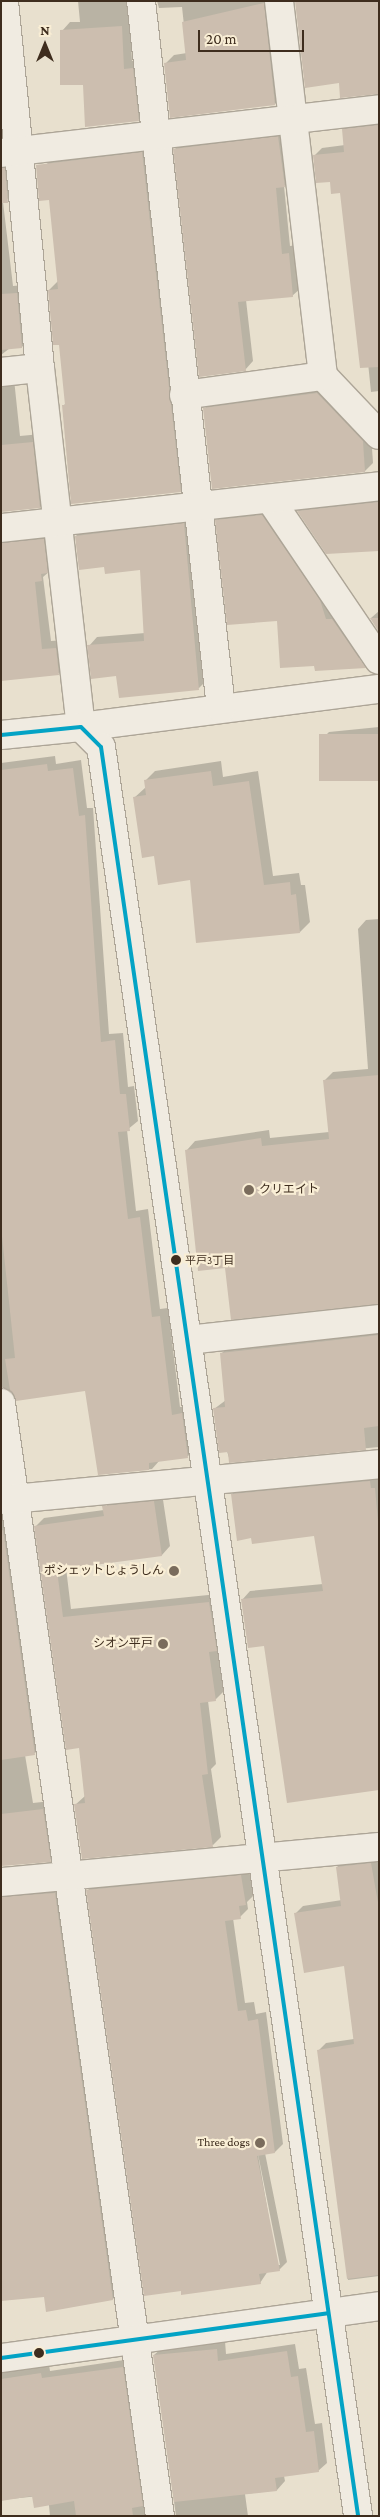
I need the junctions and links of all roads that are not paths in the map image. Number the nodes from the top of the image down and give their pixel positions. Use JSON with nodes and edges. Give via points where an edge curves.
{"nodes":[{"id":1,"x":4,"y":1,"type":"edge"},
{"id":2,"x":141,"y":1,"type":"edge"},
{"id":3,"x":279,"y":1,"type":"edge"},
{"id":4,"x":379,"y":108,"type":"edge"},
{"id":5,"x":294,"y":118,"type":"junction"},
{"id":6,"x":156,"y":136,"type":"junction"},
{"id":7,"x":10,"y":152,"type":"edge"},
{"id":8,"x":40,"y":368,"type":"junction"},
{"id":9,"x":1,"y":372,"type":"edge"},
{"id":10,"x":323,"y":376,"type":"junction"},
{"id":11,"x":184,"y":395,"type":"junction"},
{"id":12,"x":369,"y":412,"type":"edge"},
{"id":13,"x":379,"y":435,"type":"edge"},
{"id":14,"x":379,"y":486,"type":"edge"},
{"id":15,"x":270,"y":499,"type":"junction"},
{"id":16,"x":198,"y":506,"type":"junction"},
{"id":17,"x":57,"y":522,"type":"junction"},
{"id":18,"x":1,"y":528,"type":"edge"},
{"id":19,"x":379,"y":660,"type":"edge"},
{"id":20,"x":379,"y":689,"type":"edge"},
{"id":21,"x":221,"y":708,"type":"junction"},
{"id":22,"x":81,"y":727,"type":"junction"},
{"id":23,"x":1,"y":735,"type":"edge"},
{"id":24,"x":379,"y":1319,"type":"edge"},
{"id":25,"x":188,"y":1340,"type":"junction"},
{"id":26,"x":1,"y":1403,"type":"edge"},
{"id":27,"x":379,"y":1464,"type":"edge"},
{"id":28,"x":208,"y":1479,"type":"junction"},
{"id":29,"x":8,"y":1500,"type":"edge"},
{"id":30,"x":379,"y":1847,"type":"edge"},
{"id":31,"x":264,"y":1858,"type":"junction"},
{"id":32,"x":70,"y":1874,"type":"junction"},
{"id":33,"x":1,"y":1882,"type":"edge"},
{"id":34,"x":379,"y":2306,"type":"edge"},
{"id":35,"x":328,"y":2313,"type":"junction"},
{"id":36,"x":134,"y":2340,"type":"junction"},
{"id":37,"x":1,"y":2358,"type":"edge"},
{"id":38,"x":160,"y":2516,"type":"edge"},
{"id":39,"x":358,"y":2516,"type":"edge"}],
"edges":[{"from":1,"to":7,"type":"street"},
{"from":2,"to":6,"type":"street"},
{"from":3,"to":5,"type":"street"},
{"from":4,"to":5,"type":"street"},
{"from":5,"to":6,"type":"street"},
{"from":5,"to":10,"type":"street"},
{"from":6,"to":7,"type":"street"},
{"from":6,"to":11,"type":"street"},
{"from":7,"to":8,"type":"street"},
{"from":8,"to":9,"type":"street"},
{"from":8,"to":17,"type":"street"},
{"from":10,"to":11,"type":"street"},
{"from":10,"to":12,"type":"street"},
{"from":11,"to":16,"type":"street"},
{"from":12,"to":13,"type":"street"},
{"from":14,"to":15,"type":"street"},
{"from":15,"to":16,"type":"street"},
{"from":15,"to":19,"type":"street"},
{"from":16,"to":17,"type":"street"},
{"from":16,"to":21,"type":"street"},
{"from":17,"to":18,"type":"street"},
{"from":17,"to":22,"type":"street"},
{"from":20,"to":21,"type":"street"},
{"from":21,"to":22,"type":"street"},
{"from":22,"to":23,"type":"street"},
{"from":22,"to":25,"type":"street","via":[[101,747]]},
{"from":24,"to":25,"type":"street"},
{"from":25,"to":28,"type":"street"},
{"from":26,"to":29,"type":"street"},
{"from":27,"to":28,"type":"street"},
{"from":28,"to":29,"type":"street"},
{"from":28,"to":31,"type":"street"},
{"from":29,"to":32,"type":"street"},
{"from":30,"to":31,"type":"street"},
{"from":31,"to":32,"type":"street"},
{"from":31,"to":35,"type":"street"},
{"from":32,"to":33,"type":"street"},
{"from":32,"to":36,"type":"street"},
{"from":34,"to":35,"type":"street"},
{"from":35,"to":36,"type":"street"},
{"from":35,"to":39,"type":"street"},
{"from":36,"to":37,"type":"street"},
{"from":36,"to":38,"type":"street"}]}
